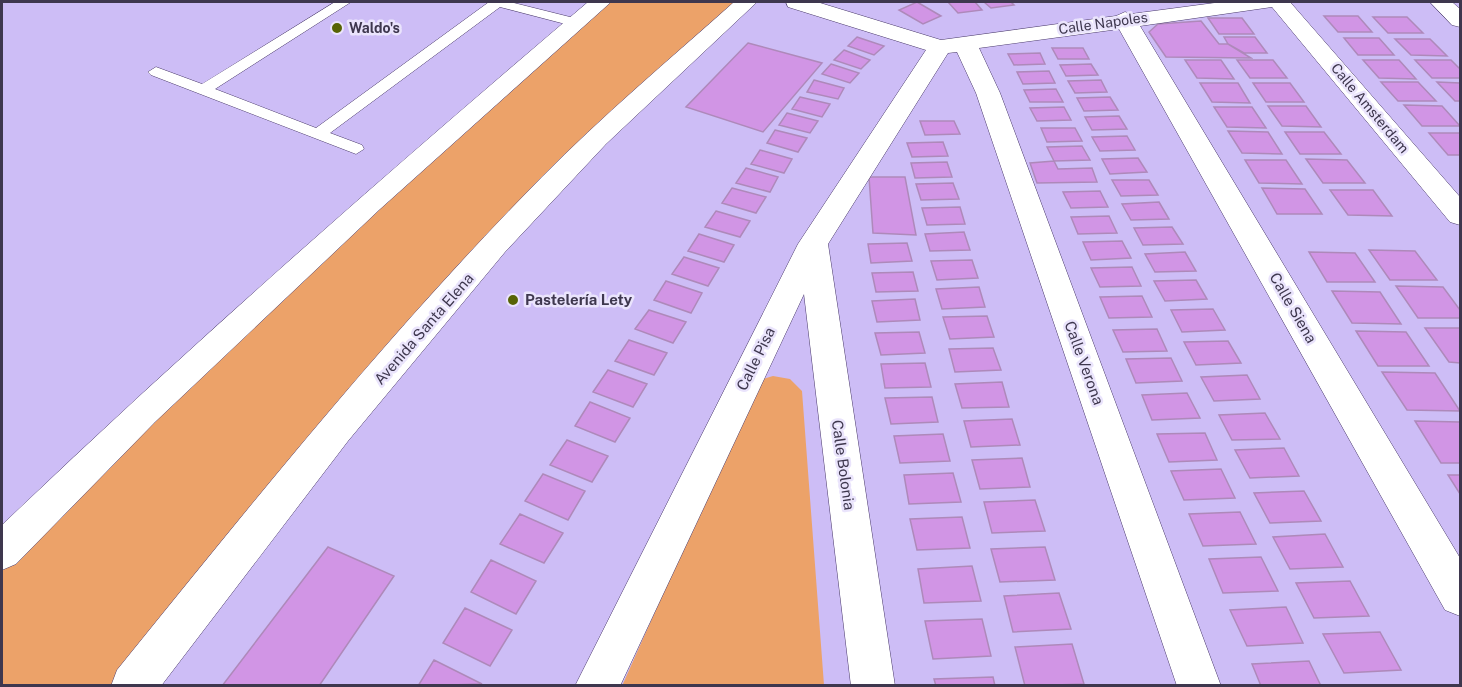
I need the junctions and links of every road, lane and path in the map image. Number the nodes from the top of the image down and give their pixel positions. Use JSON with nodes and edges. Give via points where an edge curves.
{"nodes":[{"id":1,"x":344,"y":2,"type":"edge"},
{"id":2,"x":497,"y":2,"type":"edge"},
{"id":3,"x":600,"y":2,"type":"edge"},
{"id":4,"x":746,"y":2,"type":"edge"},
{"id":5,"x":796,"y":2,"type":"edge"},
{"id":6,"x":1266,"y":2,"type":"edge"},
{"id":7,"x":1279,"y":2,"type":"edge"},
{"id":8,"x":1440,"y":2,"type":"edge"},
{"id":9,"x":1125,"y":19,"type":"junction"},
{"id":10,"x":1461,"y":20,"type":"edge"},
{"id":11,"x":573,"y":22,"type":"junction"},
{"id":12,"x":953,"y":45,"type":"junction"},
{"id":13,"x":156,"y":72,"type":"dead end"},
{"id":14,"x":203,"y":90,"type":"junction"},
{"id":15,"x":318,"y":134,"type":"junction"},
{"id":16,"x":356,"y":149,"type":"dead end"},
{"id":17,"x":1461,"y":215,"type":"edge"},
{"id":18,"x":813,"y":244,"type":"junction"},
{"id":19,"x":2,"y":551,"type":"edge"},
{"id":20,"x":1461,"y":596,"type":"edge"},
{"id":21,"x":132,"y":686,"type":"edge"},
{"id":22,"x":597,"y":686,"type":"edge"},
{"id":23,"x":873,"y":686,"type":"edge"},
{"id":24,"x":1199,"y":686,"type":"edge"}],
"edges":[{"from":1,"to":14,"type":"lane"},
{"from":2,"to":11,"type":"lane"},
{"from":2,"to":15,"type":"lane"},
{"from":3,"to":11,"type":"street"},
{"from":4,"to":21,"type":"street","name":"Avenida Santa Elena","via":[[551,184],[296,479]]},
{"from":5,"to":12,"type":"street"},
{"from":6,"to":9,"type":"street","name":"Calle Napoles"},
{"from":7,"to":17,"type":"street","name":"Calle Amsterdam"},
{"from":8,"to":10,"type":"street"},
{"from":9,"to":12,"type":"street","name":"Calle Napoles"},
{"from":9,"to":20,"type":"street","name":"Calle Siena"},
{"from":11,"to":19,"type":"street","via":[[142,412]]},
{"from":12,"to":18,"type":"street","name":"Calle Pisa"},
{"from":12,"to":24,"type":"street","name":"Calle Verona","via":[[988,93]]},
{"from":13,"to":14,"type":"lane"},
{"from":14,"to":15,"type":"lane"},
{"from":15,"to":16,"type":"lane"},
{"from":18,"to":22,"type":"street","name":"Calle Pisa"},
{"from":18,"to":23,"type":"street","name":"Calle Bolonia"}]}
